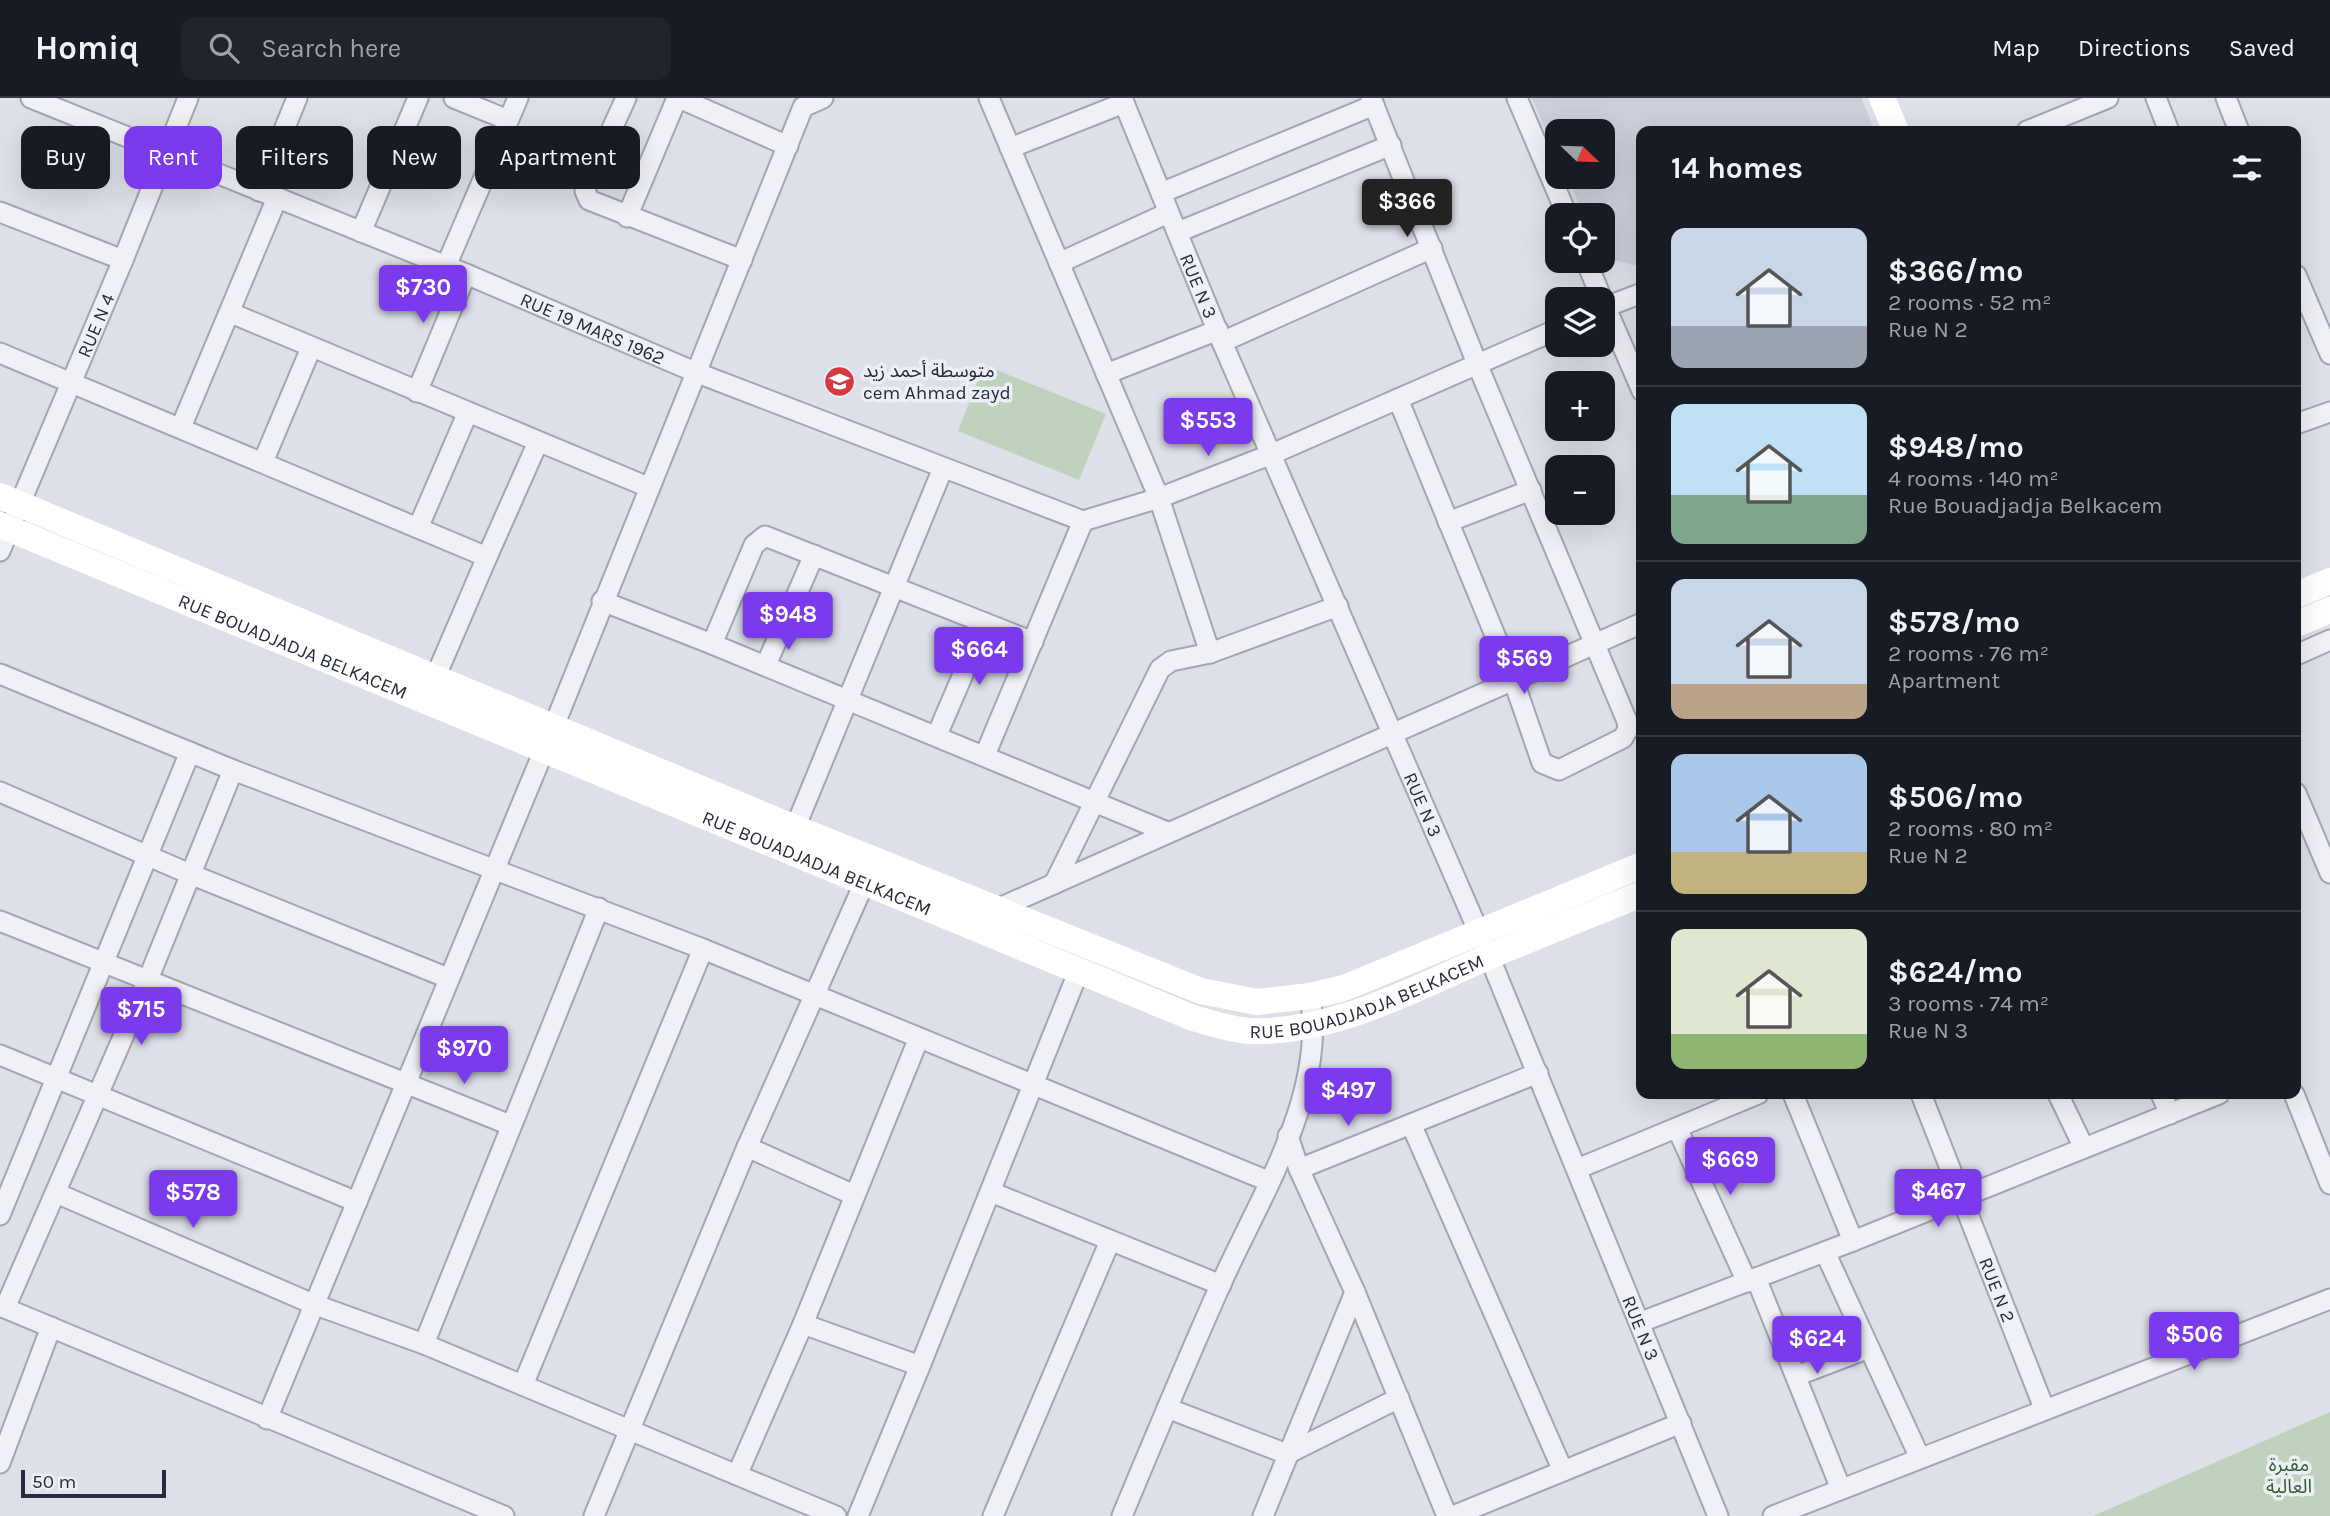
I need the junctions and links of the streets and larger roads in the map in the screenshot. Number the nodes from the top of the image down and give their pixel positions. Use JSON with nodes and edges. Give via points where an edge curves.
{"nodes":[{"id":1,"x":31,"y":98,"type":"edge"},
{"id":2,"x":188,"y":98,"type":"edge"},
{"id":3,"x":297,"y":98,"type":"edge"},
{"id":4,"x":418,"y":98,"type":"edge"},
{"id":5,"x":454,"y":98,"type":"edge"},
{"id":6,"x":517,"y":98,"type":"edge"},
{"id":7,"x":626,"y":98,"type":"edge"},
{"id":8,"x":678,"y":98,"type":"edge"},
{"id":9,"x":823,"y":98,"type":"edge"},
{"id":10,"x":989,"y":98,"type":"edge"},
{"id":11,"x":1517,"y":98,"type":"edge"},
{"id":12,"x":1882,"y":98,"type":"edge"},
{"id":13,"x":2108,"y":98,"type":"edge"},
{"id":14,"x":2156,"y":98,"type":"edge"},
{"id":15,"x":2226,"y":98,"type":"edge"},
{"id":16,"x":1123,"y":100,"type":"edge"},
{"id":17,"x":1372,"y":102,"type":"edge"},
{"id":18,"x":798,"y":103,"type":"edge"},
{"id":19,"x":508,"y":120,"type":"junction"},
{"id":20,"x":176,"y":126,"type":"edge"},
{"id":21,"x":1894,"y":126,"type":"edge"},
{"id":22,"x":2049,"y":126,"type":"edge"},
{"id":23,"x":2167,"y":126,"type":"edge"},
{"id":24,"x":2237,"y":126,"type":"edge"},
{"id":25,"x":124,"y":136,"type":"edge"},
{"id":26,"x":1391,"y":145,"type":"junction"},
{"id":27,"x":788,"y":146,"type":"junction"},
{"id":28,"x":1010,"y":148,"type":"junction"},
{"id":29,"x":222,"y":176,"type":"edge"},
{"id":30,"x":151,"y":189,"type":"edge"},
{"id":31,"x":1161,"y":193,"type":"junction"},
{"id":32,"x":268,"y":195,"type":"junction"},
{"id":33,"x":1562,"y":203,"type":"edge"},
{"id":34,"x":0,"y":212,"type":"edge"},
{"id":35,"x":1168,"y":213,"type":"junction"},
{"id":36,"x":627,"y":217,"type":"junction"},
{"id":37,"x":361,"y":232,"type":"junction"},
{"id":38,"x":1178,"y":232,"type":"junction"},
{"id":39,"x":1432,"y":247,"type":"junction"},
{"id":40,"x":123,"y":260,"type":"junction"},
{"id":41,"x":742,"y":260,"type":"junction"},
{"id":42,"x":1059,"y":263,"type":"junction"},
{"id":43,"x":446,"y":266,"type":"junction"},
{"id":44,"x":466,"y":274,"type":"junction"},
{"id":45,"x":2301,"y":291,"type":"edge"},
{"id":46,"x":1636,"y":295,"type":"edge"},
{"id":47,"x":1615,"y":300,"type":"edge"},
{"id":48,"x":231,"y":313,"type":"junction"},
{"id":49,"x":1615,"y":330,"type":"edge"},
{"id":50,"x":1545,"y":335,"type":"edge"},
{"id":51,"x":1220,"y":336,"type":"junction"},
{"id":52,"x":311,"y":348,"type":"junction"},
{"id":53,"x":0,"y":354,"type":"edge"},
{"id":54,"x":2330,"y":354,"type":"edge"},
{"id":55,"x":1478,"y":366,"type":"junction"},
{"id":56,"x":695,"y":372,"type":"junction"},
{"id":57,"x":1106,"y":374,"type":"junction"},
{"id":58,"x":1636,"y":377,"type":"edge"},
{"id":59,"x":71,"y":382,"type":"junction"},
{"id":60,"x":417,"y":392,"type":"junction"},
{"id":61,"x":1398,"y":399,"type":"junction"},
{"id":62,"x":468,"y":412,"type":"junction"},
{"id":63,"x":2330,"y":412,"type":"edge"},
{"id":64,"x":2301,"y":422,"type":"edge"},
{"id":65,"x":181,"y":427,"type":"junction"},
{"id":66,"x":538,"y":442,"type":"junction"},
{"id":67,"x":1272,"y":454,"type":"junction"},
{"id":68,"x":263,"y":462,"type":"junction"},
{"id":69,"x":943,"y":468,"type":"junction"},
{"id":70,"x":648,"y":487,"type":"junction"},
{"id":71,"x":1531,"y":491,"type":"junction"},
{"id":72,"x":1159,"y":498,"type":"junction"},
{"id":73,"x":9,"y":500,"type":"edge"},
{"id":74,"x":1083,"y":522,"type":"junction"},
{"id":75,"x":1448,"y":522,"type":"junction"},
{"id":76,"x":418,"y":528,"type":"junction"},
{"id":77,"x":3,"y":535,"type":"edge"},
{"id":78,"x":814,"y":555,"type":"junction"},
{"id":79,"x":487,"y":557,"type":"junction"},
{"id":80,"x":2330,"y":581,"type":"edge"},
{"id":81,"x":895,"y":587,"type":"junction"},
{"id":82,"x":2301,"y":593,"type":"edge"},
{"id":83,"x":602,"y":601,"type":"junction"},
{"id":84,"x":1338,"y":606,"type":"junction"},
{"id":85,"x":2330,"y":610,"type":"edge"},
{"id":86,"x":2301,"y":622,"type":"edge"},
{"id":87,"x":985,"y":623,"type":"junction"},
{"id":88,"x":1636,"y":626,"type":"edge"},
{"id":89,"x":2330,"y":640,"type":"edge"},
{"id":90,"x":1033,"y":642,"type":"junction"},
{"id":91,"x":712,"y":644,"type":"junction"},
{"id":92,"x":1595,"y":644,"type":"junction"},
{"id":93,"x":2301,"y":652,"type":"edge"},
{"id":94,"x":1210,"y":653,"type":"junction"},
{"id":95,"x":766,"y":665,"type":"junction"},
{"id":96,"x":0,"y":674,"type":"edge"},
{"id":97,"x":435,"y":678,"type":"junction"},
{"id":98,"x":1513,"y":679,"type":"junction"},
{"id":99,"x":849,"y":699,"type":"junction"},
{"id":100,"x":1392,"y":733,"type":"junction"},
{"id":101,"x":937,"y":735,"type":"junction"},
{"id":102,"x":549,"y":737,"type":"junction"},
{"id":103,"x":190,"y":752,"type":"junction"},
{"id":104,"x":985,"y":755,"type":"junction"},
{"id":105,"x":233,"y":769,"type":"junction"},
{"id":106,"x":0,"y":792,"type":"edge"},
{"id":107,"x":1095,"y":801,"type":"junction"},
{"id":108,"x":2301,"y":805,"type":"edge"},
{"id":109,"x":795,"y":828,"type":"junction"},
{"id":110,"x":1167,"y":832,"type":"junction"},
{"id":111,"x":147,"y":856,"type":"junction"},
{"id":112,"x":1636,"y":868,"type":"edge"},
{"id":113,"x":494,"y":870,"type":"junction"},
{"id":114,"x":870,"y":871,"type":"junction"},
{"id":115,"x":2330,"y":873,"type":"edge"},
{"id":116,"x":190,"y":874,"type":"junction"},
{"id":117,"x":1054,"y":884,"type":"junction"},
{"id":118,"x":1636,"y":896,"type":"edge"},
{"id":119,"x":599,"y":908,"type":"junction"},
{"id":120,"x":997,"y":909,"type":"junction"},
{"id":121,"x":0,"y":921,"type":"edge"},
{"id":122,"x":1484,"y":945,"type":"junction"},
{"id":123,"x":703,"y":949,"type":"junction"},
{"id":124,"x":103,"y":964,"type":"junction"},
{"id":125,"x":1079,"y":970,"type":"junction"},
{"id":126,"x":448,"y":978,"type":"junction"},
{"id":127,"x":147,"y":982,"type":"junction"},
{"id":128,"x":813,"y":993,"type":"junction"},
{"id":129,"x":1310,"y":996,"type":"junction"},
{"id":130,"x":1314,"y":1023,"type":"junction"},
{"id":131,"x":918,"y":1040,"type":"junction"},
{"id":132,"x":0,"y":1055,"type":"edge"},
{"id":133,"x":1538,"y":1073,"type":"junction"},
{"id":134,"x":56,"y":1078,"type":"junction"},
{"id":135,"x":404,"y":1084,"type":"junction"},
{"id":136,"x":1032,"y":1086,"type":"junction"},
{"id":137,"x":98,"y":1096,"type":"junction"},
{"id":138,"x":1746,"y":1099,"type":"edge"},
{"id":139,"x":1795,"y":1099,"type":"edge"},
{"id":140,"x":1923,"y":1099,"type":"edge"},
{"id":141,"x":2060,"y":1099,"type":"edge"},
{"id":142,"x":2163,"y":1099,"type":"edge"},
{"id":143,"x":2206,"y":1099,"type":"edge"},
{"id":144,"x":2297,"y":1099,"type":"edge"},
{"id":145,"x":2169,"y":1114,"type":"junction"},
{"id":146,"x":1411,"y":1124,"type":"junction"},
{"id":147,"x":510,"y":1125,"type":"junction"},
{"id":148,"x":1677,"y":1128,"type":"junction"},
{"id":149,"x":1288,"y":1136,"type":"junction"},
{"id":150,"x":747,"y":1147,"type":"junction"},
{"id":151,"x":2084,"y":1148,"type":"junction"},
{"id":152,"x":2324,"y":1152,"type":"edge"},
{"id":153,"x":1299,"y":1169,"type":"junction"},
{"id":154,"x":1577,"y":1169,"type":"junction"},
{"id":155,"x":7,"y":1178,"type":"edge"},
{"id":156,"x":1268,"y":1181,"type":"junction"},
{"id":157,"x":2330,"y":1184,"type":"edge"},
{"id":158,"x":992,"y":1192,"type":"junction"},
{"id":159,"x":56,"y":1193,"type":"junction"},
{"id":160,"x":854,"y":1195,"type":"junction"},
{"id":161,"x":1964,"y":1197,"type":"junction"},
{"id":162,"x":357,"y":1202,"type":"junction"},
{"id":163,"x":0,"y":1215,"type":"edge"},
{"id":164,"x":1111,"y":1241,"type":"junction"},
{"id":165,"x":1853,"y":1241,"type":"junction"},
{"id":166,"x":1825,"y":1252,"type":"junction"},
{"id":167,"x":1751,"y":1280,"type":"junction"},
{"id":168,"x":1221,"y":1285,"type":"junction"},
{"id":169,"x":1355,"y":1292,"type":"junction"},
{"id":170,"x":2330,"y":1299,"type":"edge"},
{"id":171,"x":313,"y":1304,"type":"junction"},
{"id":172,"x":3,"y":1307,"type":"edge"},
{"id":173,"x":1641,"y":1322,"type":"junction"},
{"id":174,"x":803,"y":1324,"type":"junction"},
{"id":175,"x":51,"y":1327,"type":"junction"},
{"id":176,"x":424,"y":1343,"type":"junction"},
{"id":177,"x":1869,"y":1348,"type":"junction"},
{"id":178,"x":920,"y":1366,"type":"junction"},
{"id":179,"x":1796,"y":1376,"type":"junction"},
{"id":180,"x":523,"y":1385,"type":"junction"},
{"id":181,"x":1399,"y":1398,"type":"junction"},
{"id":182,"x":2044,"y":1408,"type":"junction"},
{"id":183,"x":1167,"y":1409,"type":"junction"},
{"id":184,"x":267,"y":1419,"type":"junction"},
{"id":185,"x":1681,"y":1423,"type":"junction"},
{"id":186,"x":629,"y":1429,"type":"junction"},
{"id":187,"x":1287,"y":1454,"type":"junction"},
{"id":188,"x":1920,"y":1458,"type":"junction"},
{"id":189,"x":0,"y":1463,"type":"edge"},
{"id":190,"x":1563,"y":1471,"type":"junction"},
{"id":191,"x":737,"y":1475,"type":"junction"},
{"id":192,"x":1841,"y":1489,"type":"junction"},
{"id":193,"x":505,"y":1516,"type":"edge"},
{"id":194,"x":593,"y":1516,"type":"edge"},
{"id":195,"x":836,"y":1516,"type":"edge"},
{"id":196,"x":858,"y":1516,"type":"edge"},
{"id":197,"x":993,"y":1516,"type":"edge"},
{"id":198,"x":1122,"y":1516,"type":"edge"},
{"id":199,"x":1263,"y":1516,"type":"edge"},
{"id":200,"x":1447,"y":1516,"type":"edge"},
{"id":201,"x":1453,"y":1516,"type":"edge"},
{"id":202,"x":1718,"y":1516,"type":"edge"},
{"id":203,"x":1773,"y":1516,"type":"edge"}],
"edges":[{"from":1,"to":25,"type":"street","name":"RUE 19 MARS 1962"},
{"from":2,"to":20,"type":"street","name":"RUE N 4"},
{"from":3,"to":32,"type":"street"},
{"from":4,"to":37,"type":"street"},
{"from":5,"to":19,"type":"street"},
{"from":6,"to":19,"type":"street"},
{"from":7,"to":36,"type":"street","via":[[586,191],[592,202]]},
{"from":8,"to":27,"type":"street"},
{"from":8,"to":36,"type":"street"},
{"from":9,"to":18,"type":"street"},
{"from":10,"to":28,"type":"street"},
{"from":11,"to":33,"type":"street"},
{"from":12,"to":21,"type":"street"},
{"from":13,"to":22,"type":"street"},
{"from":14,"to":23,"type":"street"},
{"from":15,"to":24,"type":"street"},
{"from":16,"to":28,"type":"street"},
{"from":16,"to":31,"type":"street","name":"RUE N 3"},
{"from":17,"to":26,"type":"street"},
{"from":17,"to":31,"type":"street"},
{"from":18,"to":27,"type":"street"},
{"from":19,"to":43,"type":"street"},
{"from":26,"to":38,"type":"street"},
{"from":26,"to":39,"type":"street"},
{"from":27,"to":41,"type":"street"},
{"from":28,"to":42,"type":"street"},
{"from":29,"to":32,"type":"street","name":"RUE 19 MARS 1962"},
{"from":30,"to":40,"type":"street","name":"RUE N 4"},
{"from":31,"to":35,"type":"street","name":"RUE N 3"},
{"from":32,"to":37,"type":"street","name":"RUE 19 MARS 1962"},
{"from":32,"to":48,"type":"street"},
{"from":34,"to":40,"type":"street"},
{"from":35,"to":38,"type":"street","name":"RUE N 3"},
{"from":35,"to":42,"type":"street"},
{"from":36,"to":41,"type":"street"},
{"from":37,"to":43,"type":"street","name":"RUE 19 MARS 1962"},
{"from":38,"to":51,"type":"street","name":"RUE N 3"},
{"from":39,"to":51,"type":"street"},
{"from":39,"to":55,"type":"street"},
{"from":40,"to":59,"type":"street","name":"RUE N 4"},
{"from":41,"to":56,"type":"street"},
{"from":42,"to":57,"type":"street"},
{"from":43,"to":44,"type":"street","name":"RUE 19 MARS 1962"},
{"from":44,"to":56,"type":"street","name":"RUE 19 MARS 1962"},
{"from":44,"to":60,"type":"street"},
{"from":45,"to":54,"type":"street"},
{"from":46,"to":47,"type":"street"},
{"from":48,"to":52,"type":"street"},
{"from":48,"to":65,"type":"street"},
{"from":49,"to":58,"type":"street"},
{"from":50,"to":55,"type":"street"},
{"from":51,"to":57,"type":"street"},
{"from":51,"to":67,"type":"street","name":"RUE N 3"},
{"from":52,"to":60,"type":"street"},
{"from":52,"to":68,"type":"street"},
{"from":53,"to":59,"type":"street"},
{"from":55,"to":61,"type":"street"},
{"from":55,"to":71,"type":"street"},
{"from":56,"to":69,"type":"street","name":"RUE 19 MARS 1962"},
{"from":56,"to":70,"type":"street"},
{"from":57,"to":72,"type":"street"},
{"from":59,"to":65,"type":"street"},
{"from":59,"to":73,"type":"street","name":"RUE N 4"},
{"from":60,"to":62,"type":"street"},
{"from":61,"to":67,"type":"street"},
{"from":61,"to":75,"type":"street"},
{"from":62,"to":66,"type":"street"},
{"from":62,"to":76,"type":"street"},
{"from":63,"to":64,"type":"street"},
{"from":65,"to":68,"type":"street"},
{"from":66,"to":70,"type":"street"},
{"from":66,"to":79,"type":"street"},
{"from":67,"to":72,"type":"street"},
{"from":67,"to":84,"type":"street","name":"RUE N 3"},
{"from":68,"to":76,"type":"street"},
{"from":69,"to":74,"type":"street","name":"RUE 19 MARS 1962"},
{"from":69,"to":81,"type":"street"},
{"from":70,"to":83,"type":"street"},
{"from":71,"to":75,"type":"street"},
{"from":71,"to":92,"type":"street"},
{"from":72,"to":74,"type":"street"},
{"from":72,"to":94,"type":"street"},
{"from":73,"to":77,"type":"street","name":"RUE N 4"},
{"from":73,"to":97,"type":"street","name":"RUE BOUADJADJA BELKACEM"},
{"from":74,"to":90,"type":"street"},
{"from":75,"to":98,"type":"street"},
{"from":76,"to":79,"type":"street"},
{"from":77,"to":102,"type":"street","name":"RUE BOUADJADJA BELKACEM"},
{"from":78,"to":81,"type":"street"},
{"from":78,"to":91,"type":"street","via":[[767,536],[759,538]]},
{"from":78,"to":95,"type":"street"},
{"from":79,"to":97,"type":"street"},
{"from":80,"to":82,"type":"street"},
{"from":81,"to":87,"type":"street"},
{"from":81,"to":99,"type":"street"},
{"from":83,"to":91,"type":"street"},
{"from":83,"to":102,"type":"street"},
{"from":84,"to":94,"type":"street"},
{"from":84,"to":100,"type":"street","name":"RUE N 3"},
{"from":85,"to":86,"type":"street"},
{"from":87,"to":90,"type":"street"},
{"from":87,"to":101,"type":"street"},
{"from":88,"to":92,"type":"street"},
{"from":89,"to":93,"type":"street"},
{"from":90,"to":104,"type":"street"},
{"from":91,"to":95,"type":"street"},
{"from":92,"to":98,"type":"street"},
{"from":92,"to":98,"type":"street","via":[[1628,729],[1623,738],[1559,770],[1542,763]]},
{"from":94,"to":107,"type":"street","via":[[1171,661],[1160,669]]},
{"from":95,"to":99,"type":"street"},
{"from":96,"to":103,"type":"street"},
{"from":97,"to":102,"type":"street","name":"RUE BOUADJADJA BELKACEM"},
{"from":98,"to":100,"type":"street"},
{"from":99,"to":101,"type":"street"},
{"from":99,"to":109,"type":"street"},
{"from":100,"to":110,"type":"street"},
{"from":100,"to":122,"type":"street","name":"RUE N 3"},
{"from":101,"to":104,"type":"street"},
{"from":102,"to":109,"type":"street","name":"RUE BOUADJADJA BELKACEM"},
{"from":102,"to":113,"type":"street"},
{"from":102,"to":114,"type":"street","name":"RUE BOUADJADJA BELKACEM"},
{"from":103,"to":105,"type":"street"},
{"from":103,"to":111,"type":"street"},
{"from":104,"to":107,"type":"street"},
{"from":105,"to":113,"type":"street"},
{"from":105,"to":116,"type":"street"},
{"from":106,"to":111,"type":"street"},
{"from":107,"to":110,"type":"street"},
{"from":107,"to":117,"type":"street"},
{"from":108,"to":115,"type":"street"},
{"from":109,"to":114,"type":"street","name":"RUE BOUADJADJA BELKACEM"},
{"from":110,"to":117,"type":"street"},
{"from":111,"to":116,"type":"street"},
{"from":111,"to":124,"type":"street"},
{"from":112,"to":122,"type":"street","name":"RUE BOUADJADJA BELKACEM"},
{"from":113,"to":119,"type":"street"},
{"from":113,"to":126,"type":"street"},
{"from":114,"to":120,"type":"street","name":"RUE BOUADJADJA BELKACEM"},
{"from":114,"to":125,"type":"street","name":"RUE BOUADJADJA BELKACEM"},
{"from":114,"to":128,"type":"street"},
{"from":116,"to":126,"type":"street"},
{"from":116,"to":127,"type":"street"},
{"from":117,"to":120,"type":"street"},
{"from":118,"to":122,"type":"street","name":"RUE BOUADJADJA BELKACEM"},
{"from":119,"to":123,"type":"street"},
{"from":119,"to":147,"type":"street"},
{"from":120,"to":129,"type":"street","name":"RUE BOUADJADJA BELKACEM","via":[[1201,991],[1257,1002]]},
{"from":121,"to":124,"type":"street"},
{"from":122,"to":129,"type":"street","name":"RUE BOUADJADJA BELKACEM"},
{"from":122,"to":130,"type":"street","name":"RUE BOUADJADJA BELKACEM","via":[[1371,1007]]},
{"from":122,"to":133,"type":"street","name":"RUE N 3"},
{"from":123,"to":128,"type":"street"},
{"from":123,"to":180,"type":"street"},
{"from":124,"to":127,"type":"street"},
{"from":124,"to":134,"type":"street"},
{"from":125,"to":130,"type":"street","name":"RUE BOUADJADJA BELKACEM","via":[[1223,1027],[1251,1031]]},
{"from":125,"to":136,"type":"street"},
{"from":126,"to":135,"type":"street"},
{"from":127,"to":135,"type":"street"},
{"from":127,"to":137,"type":"street"},
{"from":128,"to":131,"type":"street"},
{"from":128,"to":150,"type":"street"},
{"from":129,"to":130,"type":"street"},
{"from":130,"to":149,"type":"street","via":[[1310,1073]]},
{"from":131,"to":136,"type":"street"},
{"from":131,"to":160,"type":"street"},
{"from":132,"to":134,"type":"street"},
{"from":133,"to":146,"type":"street"},
{"from":133,"to":154,"type":"street","name":"RUE N 3"},
{"from":134,"to":137,"type":"street"},
{"from":134,"to":155,"type":"street"},
{"from":135,"to":147,"type":"street"},
{"from":135,"to":162,"type":"street"},
{"from":136,"to":156,"type":"street"},
{"from":136,"to":158,"type":"street"},
{"from":137,"to":159,"type":"street"},
{"from":137,"to":162,"type":"street"},
{"from":138,"to":148,"type":"street"},
{"from":139,"to":165,"type":"street"},
{"from":140,"to":161,"type":"street","name":"RUE N 2"},
{"from":141,"to":151,"type":"street"},
{"from":142,"to":145,"type":"street"},
{"from":143,"to":145,"type":"street"},
{"from":144,"to":152,"type":"street"},
{"from":145,"to":151,"type":"street"},
{"from":146,"to":153,"type":"street"},
{"from":146,"to":190,"type":"street"},
{"from":147,"to":176,"type":"street"},
{"from":148,"to":154,"type":"street"},
{"from":148,"to":167,"type":"street"},
{"from":149,"to":153,"type":"street"},
{"from":149,"to":156,"type":"street"},
{"from":150,"to":160,"type":"street"},
{"from":150,"to":186,"type":"street"},
{"from":151,"to":161,"type":"street"},
{"from":152,"to":157,"type":"street"},
{"from":153,"to":169,"type":"street"},
{"from":154,"to":173,"type":"street","name":"RUE N 3"},
{"from":155,"to":163,"type":"street"},
{"from":156,"to":168,"type":"street"},
{"from":158,"to":164,"type":"street"},
{"from":158,"to":178,"type":"street"},
{"from":159,"to":171,"type":"street"},
{"from":159,"to":172,"type":"street"},
{"from":160,"to":174,"type":"street"},
{"from":161,"to":165,"type":"street"},
{"from":161,"to":182,"type":"street","name":"RUE N 2"},
{"from":162,"to":171,"type":"street"},
{"from":164,"to":168,"type":"street"},
{"from":164,"to":197,"type":"street"},
{"from":165,"to":166,"type":"street"},
{"from":166,"to":167,"type":"street"},
{"from":166,"to":177,"type":"street"},
{"from":167,"to":173,"type":"street"},
{"from":167,"to":179,"type":"street"},
{"from":168,"to":183,"type":"street"},
{"from":169,"to":181,"type":"street"},
{"from":169,"to":187,"type":"street"},
{"from":170,"to":182,"type":"street"},
{"from":171,"to":176,"type":"street"},
{"from":171,"to":184,"type":"street"},
{"from":172,"to":175,"type":"street"},
{"from":173,"to":185,"type":"street","name":"RUE N 3"},
{"from":174,"to":178,"type":"street"},
{"from":174,"to":191,"type":"street"},
{"from":175,"to":184,"type":"street"},
{"from":175,"to":189,"type":"street"},
{"from":176,"to":180,"type":"street"},
{"from":177,"to":179,"type":"street"},
{"from":177,"to":188,"type":"street"},
{"from":178,"to":196,"type":"street"},
{"from":179,"to":192,"type":"street"},
{"from":180,"to":186,"type":"street"},
{"from":181,"to":187,"type":"street"},
{"from":181,"to":200,"type":"street"},
{"from":182,"to":188,"type":"street"},
{"from":183,"to":187,"type":"street"},
{"from":183,"to":198,"type":"street"},
{"from":184,"to":193,"type":"street"},
{"from":185,"to":190,"type":"street"},
{"from":185,"to":202,"type":"street","name":"RUE N 3"},
{"from":186,"to":191,"type":"street"},
{"from":186,"to":194,"type":"street"},
{"from":187,"to":199,"type":"street"},
{"from":188,"to":192,"type":"street"},
{"from":190,"to":201,"type":"street"},
{"from":191,"to":195,"type":"street"},
{"from":192,"to":203,"type":"street"}]}
